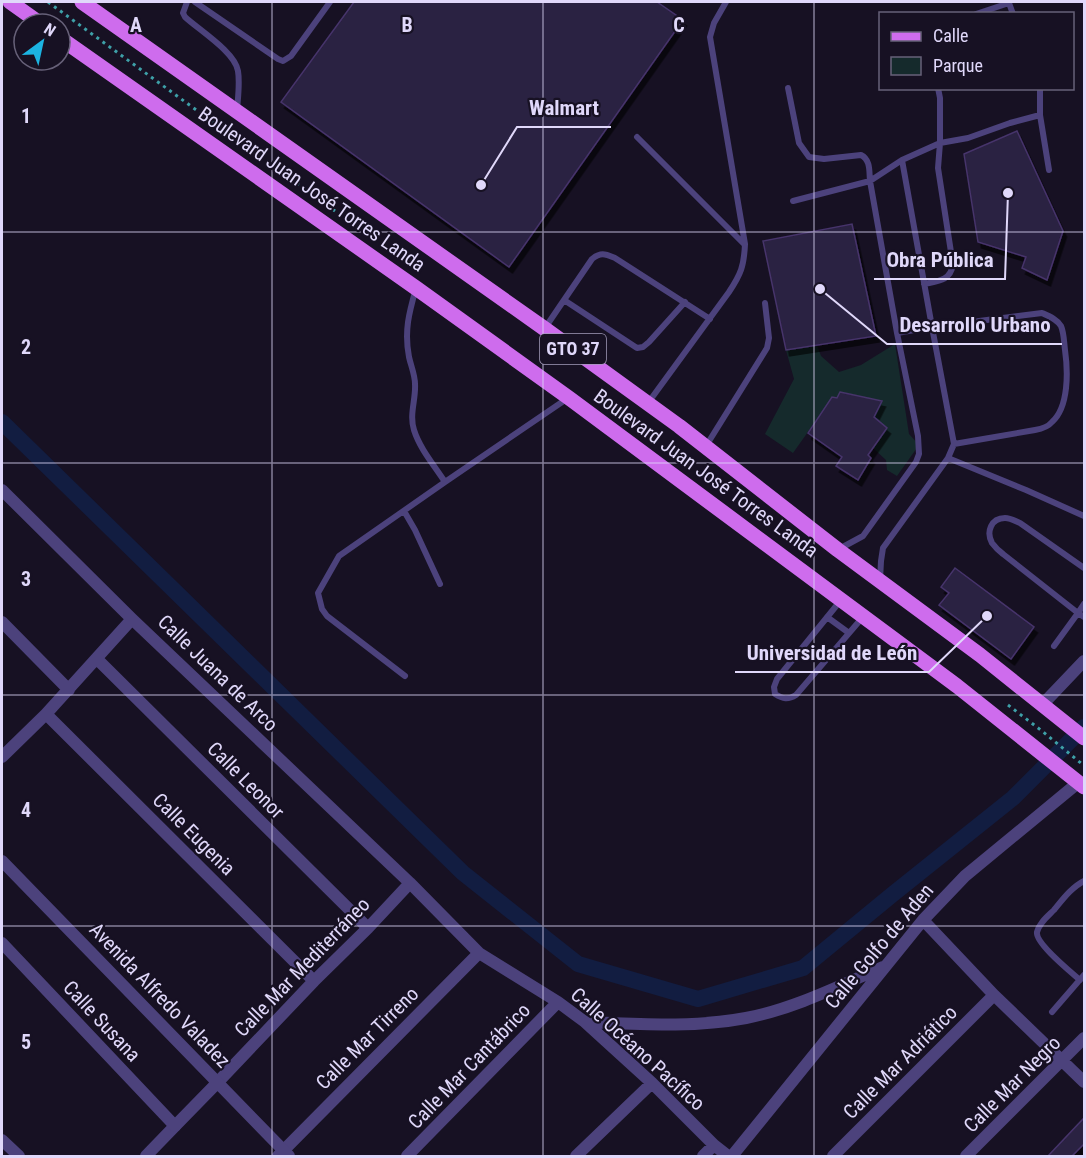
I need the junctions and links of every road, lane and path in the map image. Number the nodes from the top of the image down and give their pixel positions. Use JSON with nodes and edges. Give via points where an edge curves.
{"nodes":[{"id":1,"x":10,"y":2,"type":"edge"},
{"id":2,"x":82,"y":2,"type":"edge"},
{"id":3,"x":187,"y":2,"type":"edge"},
{"id":4,"x":195,"y":2,"type":"edge"},
{"id":5,"x":330,"y":2,"type":"edge"},
{"id":6,"x":726,"y":2,"type":"edge"},
{"id":7,"x":24,"y":12,"type":"edge"},
{"id":8,"x":982,"y":12,"type":"edge"},
{"id":9,"x":1012,"y":12,"type":"edge"},
{"id":10,"x":72,"y":46,"type":"edge"},
{"id":11,"x":788,"y":87,"type":"dead end"},
{"id":12,"x":938,"y":90,"type":"edge"},
{"id":13,"x":1040,"y":90,"type":"edge"},
{"id":14,"x":237,"y":110,"type":"junction"},
{"id":15,"x":1040,"y":115,"type":"junction"},
{"id":16,"x":258,"y":125,"type":"junction"},
{"id":17,"x":637,"y":137,"type":"dead end"},
{"id":18,"x":940,"y":143,"type":"junction"},
{"id":19,"x":234,"y":160,"type":"junction"},
{"id":20,"x":902,"y":160,"type":"junction"},
{"id":21,"x":1048,"y":170,"type":"dead end"},
{"id":22,"x":870,"y":181,"type":"junction"},
{"id":23,"x":793,"y":201,"type":"dead end"},
{"id":24,"x":745,"y":244,"type":"junction"},
{"id":25,"x":924,"y":284,"type":"junction"},
{"id":26,"x":416,"y":288,"type":"junction"},
{"id":27,"x":564,"y":300,"type":"junction"},
{"id":28,"x":685,"y":302,"type":"junction"},
{"id":29,"x":765,"y":303,"type":"dead end"},
{"id":30,"x":710,"y":319,"type":"junction"},
{"id":31,"x":932,"y":327,"type":"junction"},
{"id":32,"x":545,"y":329,"type":"junction"},
{"id":33,"x":897,"y":333,"type":"junction"},
{"id":34,"x":569,"y":398,"type":"junction"},
{"id":35,"x":648,"y":403,"type":"junction"},
{"id":36,"x":954,"y":444,"type":"junction"},
{"id":37,"x":706,"y":447,"type":"junction"},
{"id":38,"x":948,"y":458,"type":"junction"},
{"id":39,"x":445,"y":482,"type":"junction"},
{"id":40,"x":2,"y":490,"type":"edge"},
{"id":41,"x":404,"y":511,"type":"junction"},
{"id":42,"x":1084,"y":516,"type":"edge"},
{"id":43,"x":837,"y":550,"type":"junction"},
{"id":44,"x":1084,"y":568,"type":"edge"},
{"id":45,"x":880,"y":580,"type":"junction"},
{"id":46,"x":440,"y":584,"type":"dead end"},
{"id":47,"x":842,"y":599,"type":"junction"},
{"id":48,"x":1084,"y":604,"type":"edge"},
{"id":49,"x":1081,"y":615,"type":"edge"},
{"id":50,"x":864,"y":616,"type":"junction"},
{"id":51,"x":826,"y":617,"type":"junction"},
{"id":52,"x":132,"y":619,"type":"junction"},
{"id":53,"x":2,"y":622,"type":"edge"},
{"id":54,"x":849,"y":633,"type":"junction"},
{"id":55,"x":1054,"y":646,"type":"dead end"},
{"id":56,"x":97,"y":659,"type":"junction"},
{"id":57,"x":1084,"y":661,"type":"edge"},
{"id":58,"x":405,"y":676,"type":"dead end"},
{"id":59,"x":69,"y":690,"type":"junction"},
{"id":60,"x":1048,"y":708,"type":"junction"},
{"id":61,"x":46,"y":714,"type":"junction"},
{"id":62,"x":1084,"y":738,"type":"edge"},
{"id":63,"x":3,"y":753,"type":"edge"},
{"id":64,"x":1082,"y":785,"type":"edge"},
{"id":65,"x":2,"y":861,"type":"edge"},
{"id":66,"x":1084,"y":880,"type":"edge"},
{"id":67,"x":410,"y":883,"type":"junction"},
{"id":68,"x":923,"y":920,"type":"junction"},
{"id":69,"x":368,"y":928,"type":"junction"},
{"id":70,"x":2,"y":943,"type":"edge"},
{"id":71,"x":479,"y":953,"type":"junction"},
{"id":72,"x":886,"y":965,"type":"junction"},
{"id":73,"x":1082,"y":977,"type":"edge"},
{"id":74,"x":314,"y":981,"type":"junction"},
{"id":75,"x":994,"y":995,"type":"junction"},
{"id":76,"x":558,"y":1002,"type":"junction"},
{"id":77,"x":1052,"y":1012,"type":"dead end"},
{"id":78,"x":585,"y":1022,"type":"junction"},
{"id":79,"x":1084,"y":1038,"type":"edge"},
{"id":80,"x":1062,"y":1061,"type":"junction"},
{"id":81,"x":1084,"y":1082,"type":"edge"},
{"id":82,"x":218,"y":1083,"type":"junction"},
{"id":83,"x":652,"y":1083,"type":"junction"},
{"id":84,"x":174,"y":1126,"type":"junction"},
{"id":85,"x":2,"y":1140,"type":"edge"},
{"id":86,"x":714,"y":1145,"type":"junction"},
{"id":87,"x":283,"y":1155,"type":"edge"},
{"id":88,"x":19,"y":1156,"type":"edge"},
{"id":89,"x":146,"y":1156,"type":"edge"},
{"id":90,"x":407,"y":1156,"type":"edge"},
{"id":91,"x":576,"y":1156,"type":"edge"},
{"id":92,"x":703,"y":1156,"type":"edge"},
{"id":93,"x":730,"y":1156,"type":"edge"},
{"id":94,"x":833,"y":1156,"type":"edge"},
{"id":95,"x":966,"y":1156,"type":"edge"}],
"edges":[{"from":1,"to":7,"type":"main road"},
{"from":2,"to":14,"type":"main road","name":"Boulevard Juan José Torres Landa","number":"GTO 37"},
{"from":3,"to":14,"type":"lane","via":[[184,17],[229,53],[236,64]]},
{"from":4,"to":5,"type":"lane","via":[[283,61],[291,56]]},
{"from":6,"to":24,"type":"lane","via":[[710,37]]},
{"from":8,"to":9,"type":"lane","via":[[1010,3]]},
{"from":10,"to":19,"type":"main road","name":"Boulevard Juan José Torres Landa","number":"GTO 37"},
{"from":11,"to":22,"type":"lane","via":[[799,143],[809,157],[861,155],[868,162]]},
{"from":12,"to":18,"type":"lane"},
{"from":13,"to":15,"type":"lane"},
{"from":14,"to":16,"type":"main road","name":"Boulevard Juan José Torres Landa","number":"GTO 37"},
{"from":15,"to":18,"type":"lane"},
{"from":15,"to":21,"type":"lane"},
{"from":16,"to":19,"type":"path"},
{"from":16,"to":32,"type":"main road","name":"Boulevard Juan José Torres Landa","number":"GTO 37"},
{"from":17,"to":24,"type":"lane"},
{"from":18,"to":20,"type":"lane"},
{"from":18,"to":25,"type":"lane","via":[[938,168],[953,265],[947,278]]},
{"from":19,"to":26,"type":"main road","name":"Boulevard Juan José Torres Landa","number":"GTO 37"},
{"from":20,"to":22,"type":"lane"},
{"from":20,"to":25,"type":"lane"},
{"from":22,"to":23,"type":"lane"},
{"from":22,"to":33,"type":"lane"},
{"from":24,"to":30,"type":"lane","via":[[745,262],[738,278]]},
{"from":25,"to":31,"type":"lane"},
{"from":26,"to":34,"type":"main road","name":"Boulevard Juan José Torres Landa","number":"GTO 37"},
{"from":26,"to":39,"type":"lane","via":[[407,334],[415,384],[413,427]]},
{"from":27,"to":28,"type":"lane","via":[[636,348],[650,342]]},
{"from":27,"to":28,"type":"lane","via":[[592,258],[606,254]]},
{"from":27,"to":32,"type":"lane"},
{"from":28,"to":30,"type":"lane"},
{"from":29,"to":37,"type":"lane","via":[[767,348]]},
{"from":30,"to":35,"type":"lane"},
{"from":31,"to":33,"type":"lane"},
{"from":31,"to":36,"type":"lane"},
{"from":31,"to":36,"type":"lane","via":[[1042,314],[1060,325],[1063,334],[1066,388],[1053,422],[1035,430]]},
{"from":32,"to":35,"type":"main road","name":"Boulevard Juan José Torres Landa","number":"GTO 37"},
{"from":33,"to":43,"type":"lane","via":[[919,454],[863,536]]},
{"from":34,"to":39,"type":"lane"},
{"from":34,"to":47,"type":"main road","name":"Boulevard Juan José Torres Landa","number":"GTO 37"},
{"from":35,"to":37,"type":"main road","name":"Boulevard Juan José Torres Landa","number":"GTO 37"},
{"from":36,"to":38,"type":"lane"},
{"from":37,"to":43,"type":"main road","name":"Boulevard Juan José Torres Landa","number":"GTO 37"},
{"from":38,"to":42,"type":"lane"},
{"from":38,"to":45,"type":"lane","via":[[883,548]]},
{"from":39,"to":41,"type":"lane"},
{"from":40,"to":52,"type":"street","name":"Calle Juana de Arco"},
{"from":41,"to":46,"type":"lane"},
{"from":41,"to":58,"type":"lane","via":[[339,556],[318,593],[327,616]]},
{"from":43,"to":45,"type":"main road","name":"Boulevard Juan José Torres Landa","number":"GTO 37"},
{"from":44,"to":49,"type":"lane","via":[[1010,518],[994,521],[990,527],[993,545]]},
{"from":45,"to":60,"type":"main road","name":"Boulevard Juan José Torres Landa","number":"GTO 37"},
{"from":47,"to":50,"type":"main road","name":"Boulevard Juan José Torres Landa","number":"GTO 37"},
{"from":47,"to":51,"type":"lane"},
{"from":48,"to":49,"type":"lane"},
{"from":49,"to":55,"type":"lane"},
{"from":50,"to":54,"type":"lane"},
{"from":50,"to":64,"type":"main road","name":"Boulevard Juan José Torres Landa","number":"GTO 37"},
{"from":51,"to":54,"type":"lane"},
{"from":51,"to":54,"type":"lane","via":[[777,679],[774,687],[781,698],[796,695]]},
{"from":52,"to":56,"type":"street"},
{"from":52,"to":67,"type":"street","name":"Calle Juana de Arco"},
{"from":53,"to":59,"type":"street"},
{"from":56,"to":59,"type":"street"},
{"from":56,"to":69,"type":"street","name":"Calle Leonor"},
{"from":57,"to":60,"type":"street"},
{"from":59,"to":61,"type":"street"},
{"from":60,"to":62,"type":"main road","name":"Boulevard Juan José Torres Landa","number":"GTO 37"},
{"from":61,"to":63,"type":"street"},
{"from":61,"to":74,"type":"street","name":"Calle Eugenia"},
{"from":64,"to":68,"type":"street","name":"Calle Golfo de Aden","via":[[965,876]]},
{"from":65,"to":82,"type":"street","name":"Avenida Alfredo Valadez"},
{"from":66,"to":73,"type":"lane","via":[[1037,932],[1045,947]]},
{"from":67,"to":69,"type":"street","name":"Calle Mar Mediterráneo"},
{"from":67,"to":71,"type":"street","name":"Calle Océano Pacífico"},
{"from":68,"to":72,"type":"street","name":"Calle Golfo de Aden"},
{"from":68,"to":75,"type":"street"},
{"from":69,"to":74,"type":"street","name":"Calle Mar Mediterráneo"},
{"from":70,"to":84,"type":"street","name":"Calle Susana"},
{"from":71,"to":76,"type":"street","name":"Calle Océano Pacífico"},
{"from":71,"to":87,"type":"street","name":"Calle Mar Tirreno"},
{"from":72,"to":78,"type":"street","via":[[794,1004],[746,1018],[698,1023]]},
{"from":72,"to":93,"type":"street","name":"Calle Golfo de Aden"},
{"from":73,"to":77,"type":"lane"},
{"from":74,"to":82,"type":"street","name":"Calle Mar Mediterráneo"},
{"from":75,"to":80,"type":"street"},
{"from":75,"to":94,"type":"street","name":"Calle Mar Adriático"},
{"from":76,"to":78,"type":"street","name":"Calle Océano Pacífico"},
{"from":76,"to":90,"type":"street","name":"Calle Mar Cantábrico"},
{"from":78,"to":83,"type":"street","name":"Calle Océano Pacífico"},
{"from":79,"to":80,"type":"street","name":"Calle Mar Negro"},
{"from":80,"to":81,"type":"street"},
{"from":80,"to":95,"type":"street","name":"Calle Mar Negro"},
{"from":82,"to":84,"type":"street","name":"Calle Mar Mediterráneo"},
{"from":82,"to":87,"type":"street","name":"Avenida Alfredo Valadez"},
{"from":83,"to":86,"type":"street","name":"Calle Océano Pacífico"},
{"from":83,"to":91,"type":"street"},
{"from":84,"to":89,"type":"street","name":"Calle Mar Mediterráneo"},
{"from":85,"to":88,"type":"street"},
{"from":86,"to":92,"type":"street"},
{"from":86,"to":93,"type":"street","name":"Calle Océano Pacífico"}]}
